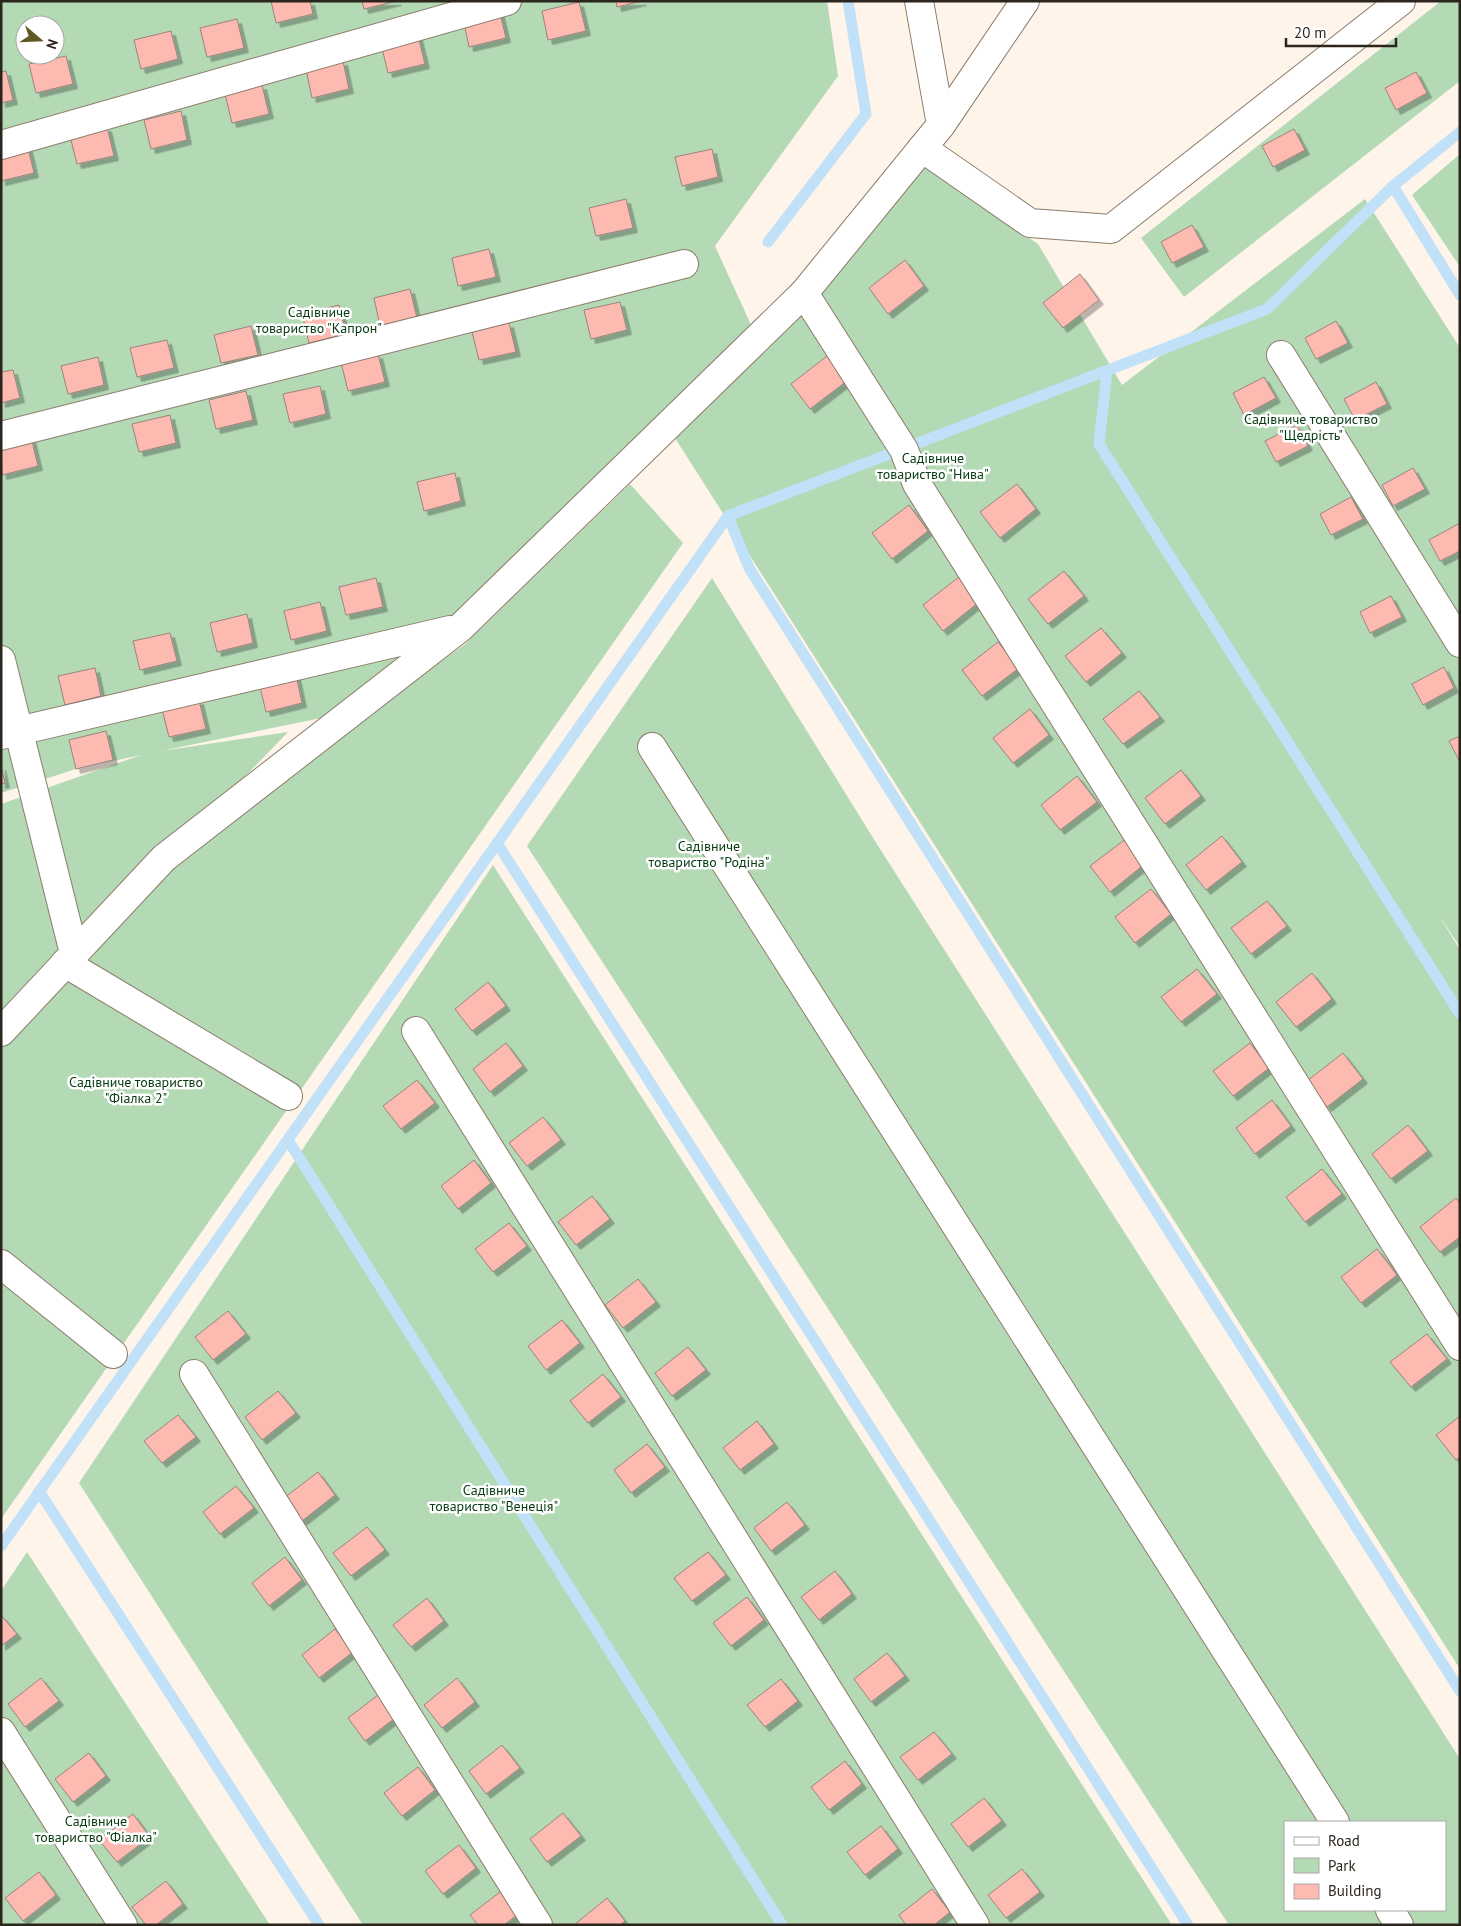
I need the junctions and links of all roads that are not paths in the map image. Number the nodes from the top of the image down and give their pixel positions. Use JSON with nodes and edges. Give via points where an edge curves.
{"nodes":[{"id":1,"x":507,"y":1,"type":"edge"},
{"id":2,"x":919,"y":1,"type":"edge"},
{"id":3,"x":1025,"y":1,"type":"edge"},
{"id":4,"x":1401,"y":1,"type":"edge"},
{"id":5,"x":941,"y":125,"type":"junction"},
{"id":6,"x":1,"y":145,"type":"edge"},
{"id":7,"x":922,"y":148,"type":"junction"},
{"id":8,"x":684,"y":264,"type":"dead end"},
{"id":9,"x":804,"y":293,"type":"junction"},
{"id":10,"x":1281,"y":355,"type":"dead end"},
{"id":11,"x":1,"y":436,"type":"edge"},
{"id":12,"x":460,"y":628,"type":"junction"},
{"id":13,"x":1460,"y":643,"type":"edge"},
{"id":14,"x":1,"y":660,"type":"edge"},
{"id":15,"x":10,"y":733,"type":"edge"},
{"id":16,"x":652,"y":747,"type":"dead end"},
{"id":17,"x":70,"y":958,"type":"junction"},
{"id":18,"x":416,"y":1031,"type":"dead end"},
{"id":19,"x":1,"y":1032,"type":"edge"},
{"id":20,"x":288,"y":1096,"type":"dead end"},
{"id":21,"x":1,"y":1264,"type":"edge"},
{"id":22,"x":1460,"y":1346,"type":"edge"},
{"id":23,"x":113,"y":1354,"type":"dead end"},
{"id":24,"x":194,"y":1374,"type":"dead end"},
{"id":25,"x":1,"y":1732,"type":"edge"},
{"id":26,"x":1334,"y":1821,"type":"edge"},
{"id":27,"x":1391,"y":1911,"type":"edge"},
{"id":28,"x":123,"y":1925,"type":"edge"},
{"id":29,"x":538,"y":1925,"type":"edge"},
{"id":30,"x":975,"y":1925,"type":"edge"},
{"id":31,"x":1399,"y":1925,"type":"edge"}],
"edges":[{"from":1,"to":6,"type":"street"},
{"from":2,"to":5,"type":"street"},
{"from":3,"to":5,"type":"street"},
{"from":4,"to":7,"type":"street","via":[[1111,228],[1030,223]]},
{"from":5,"to":7,"type":"street"},
{"from":7,"to":9,"type":"street"},
{"from":8,"to":11,"type":"street"},
{"from":9,"to":12,"type":"street"},
{"from":9,"to":22,"type":"street","via":[[904,450],[917,484]]},
{"from":10,"to":13,"type":"street"},
{"from":12,"to":15,"type":"street"},
{"from":12,"to":17,"type":"street","via":[[164,858]]},
{"from":14,"to":15,"type":"street"},
{"from":15,"to":17,"type":"street"},
{"from":16,"to":26,"type":"street"},
{"from":17,"to":19,"type":"street"},
{"from":17,"to":20,"type":"street"},
{"from":18,"to":30,"type":"street"},
{"from":21,"to":23,"type":"street"},
{"from":24,"to":29,"type":"street"},
{"from":25,"to":28,"type":"street"},
{"from":27,"to":31,"type":"street"}]}
